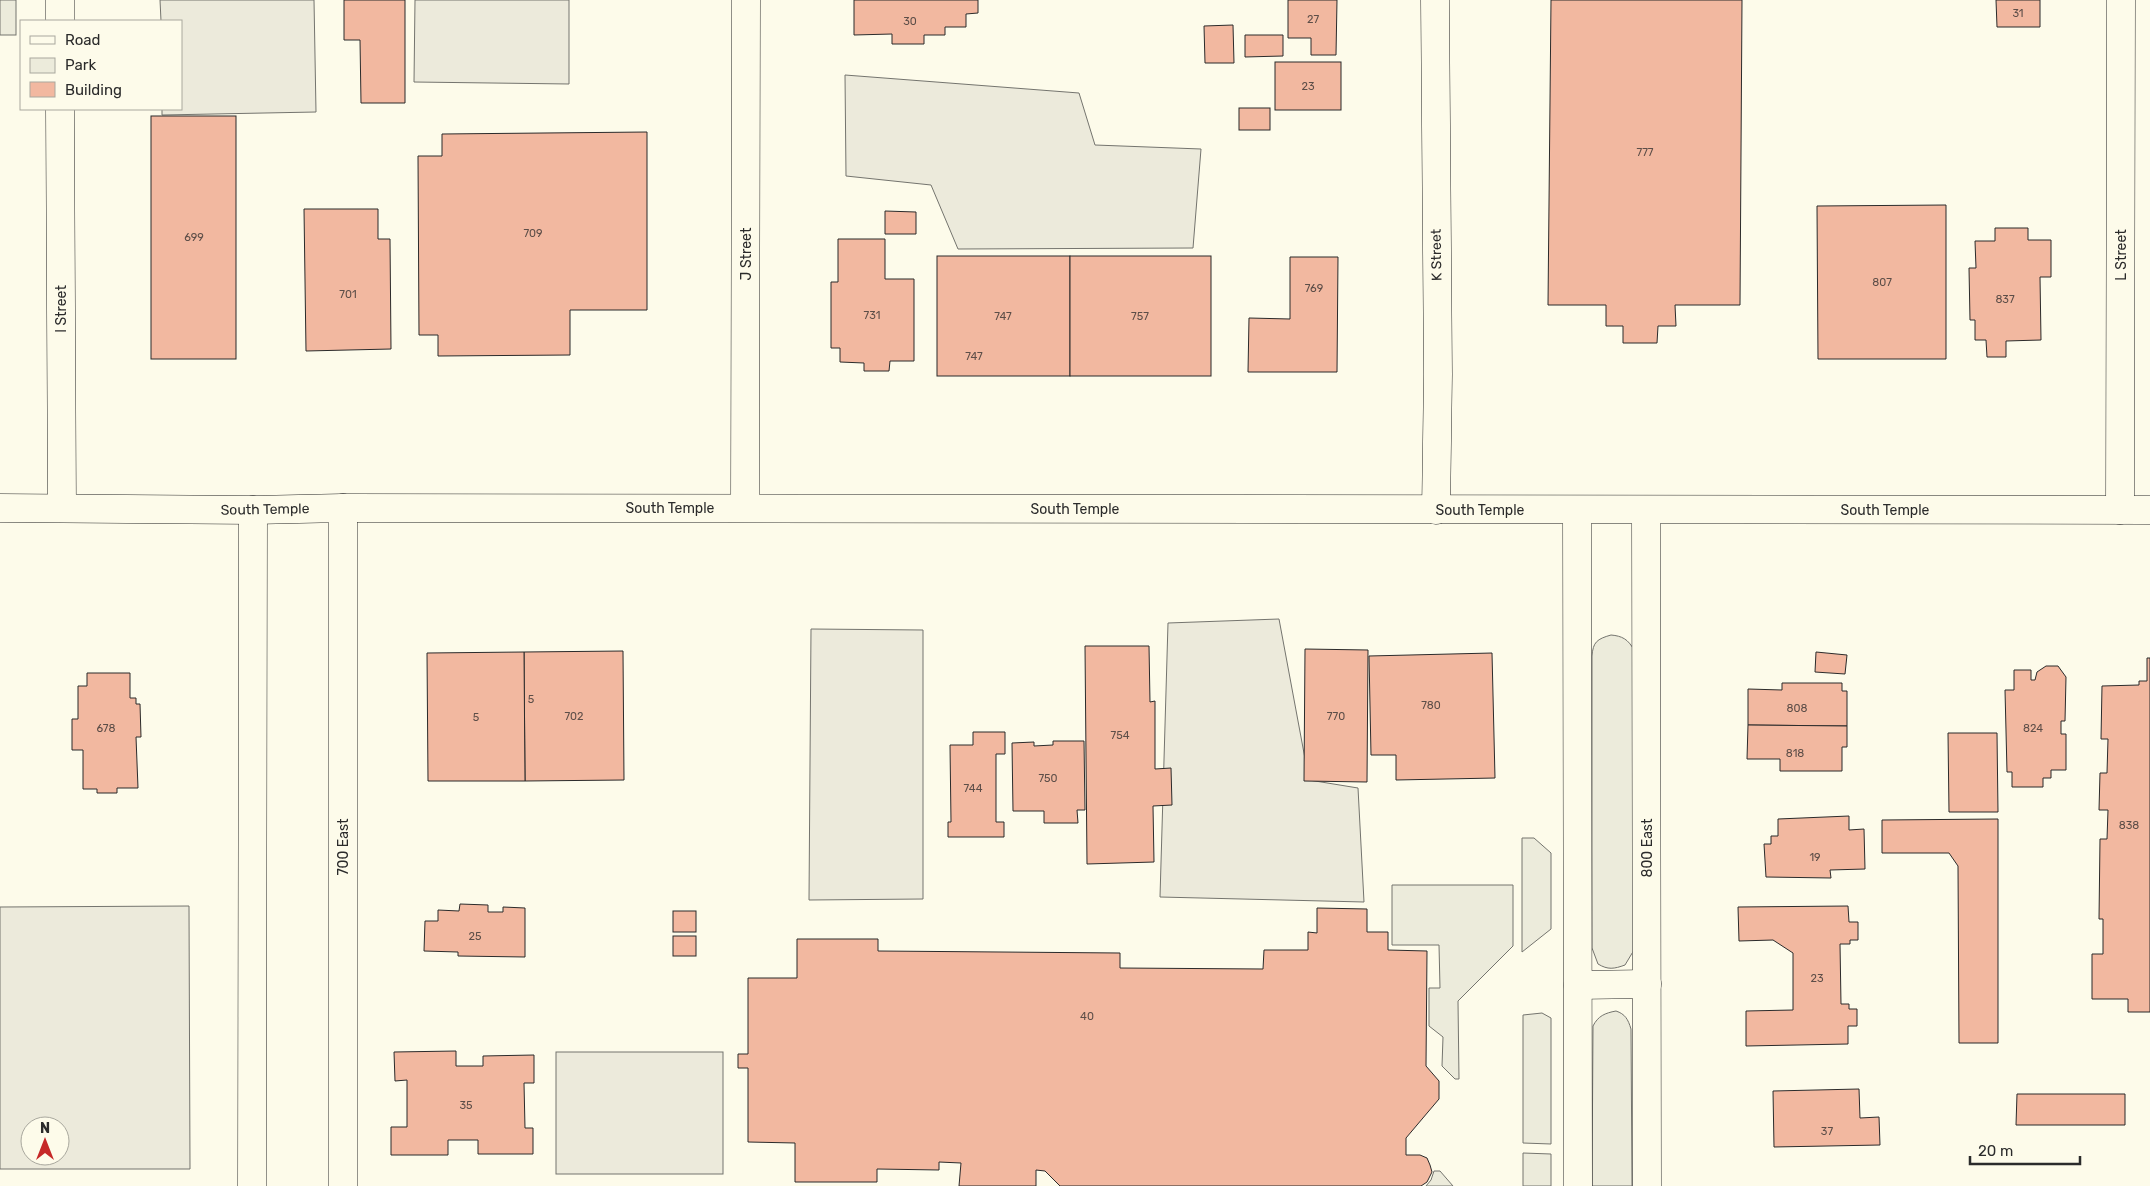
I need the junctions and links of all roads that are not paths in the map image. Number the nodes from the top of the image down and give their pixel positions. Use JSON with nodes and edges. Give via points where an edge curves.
{"nodes":[{"id":1,"x":60,"y":0,"type":"edge"},
{"id":2,"x":746,"y":0,"type":"edge"},
{"id":3,"x":1435,"y":0,"type":"edge"},
{"id":4,"x":2121,"y":0,"type":"edge"},
{"id":5,"x":60,"y":20,"type":"edge"},
{"id":6,"x":60,"y":110,"type":"edge"},
{"id":7,"x":0,"y":508,"type":"edge"},
{"id":8,"x":62,"y":508,"type":"junction"},
{"id":9,"x":343,"y":508,"type":"junction"},
{"id":10,"x":745,"y":508,"type":"junction"},
{"id":11,"x":253,"y":510,"type":"junction"},
{"id":12,"x":1436,"y":510,"type":"junction"},
{"id":13,"x":1577,"y":510,"type":"junction"},
{"id":14,"x":1646,"y":510,"type":"junction"},
{"id":15,"x":2120,"y":510,"type":"junction"},
{"id":16,"x":2150,"y":510,"type":"edge"},
{"id":17,"x":1647,"y":984,"type":"junction"},
{"id":18,"x":1578,"y":985,"type":"junction"},
{"id":19,"x":252,"y":1186,"type":"edge"},
{"id":20,"x":342,"y":1186,"type":"edge"},
{"id":21,"x":1578,"y":1186,"type":"edge"},
{"id":22,"x":1647,"y":1186,"type":"edge"}],
"edges":[{"from":1,"to":5,"type":"main road"},
{"from":2,"to":10,"type":"main road","name":"J Street"},
{"from":3,"to":12,"type":"main road","name":"K Street"},
{"from":4,"to":15,"type":"main road","name":"L Street"},
{"from":6,"to":8,"type":"main road","name":"I Street"},
{"from":7,"to":8,"type":"main road","name":"South Temple"},
{"from":8,"to":11,"type":"main road","name":"South Temple"},
{"from":9,"to":10,"type":"main road","name":"South Temple"},
{"from":9,"to":11,"type":"main road","name":"South Temple"},
{"from":9,"to":20,"type":"main road","name":"700 East"},
{"from":10,"to":12,"type":"main road","name":"South Temple"},
{"from":11,"to":19,"type":"main road"},
{"from":12,"to":13,"type":"main road","name":"South Temple"},
{"from":13,"to":14,"type":"main road","name":"South Temple"},
{"from":13,"to":18,"type":"main road"},
{"from":14,"to":15,"type":"main road","name":"South Temple"},
{"from":14,"to":17,"type":"main road","name":"800 East"},
{"from":15,"to":16,"type":"main road","name":"South Temple"},
{"from":17,"to":18,"type":"main road"},
{"from":17,"to":22,"type":"main road","name":"800 East"},
{"from":18,"to":21,"type":"main road"}]}
